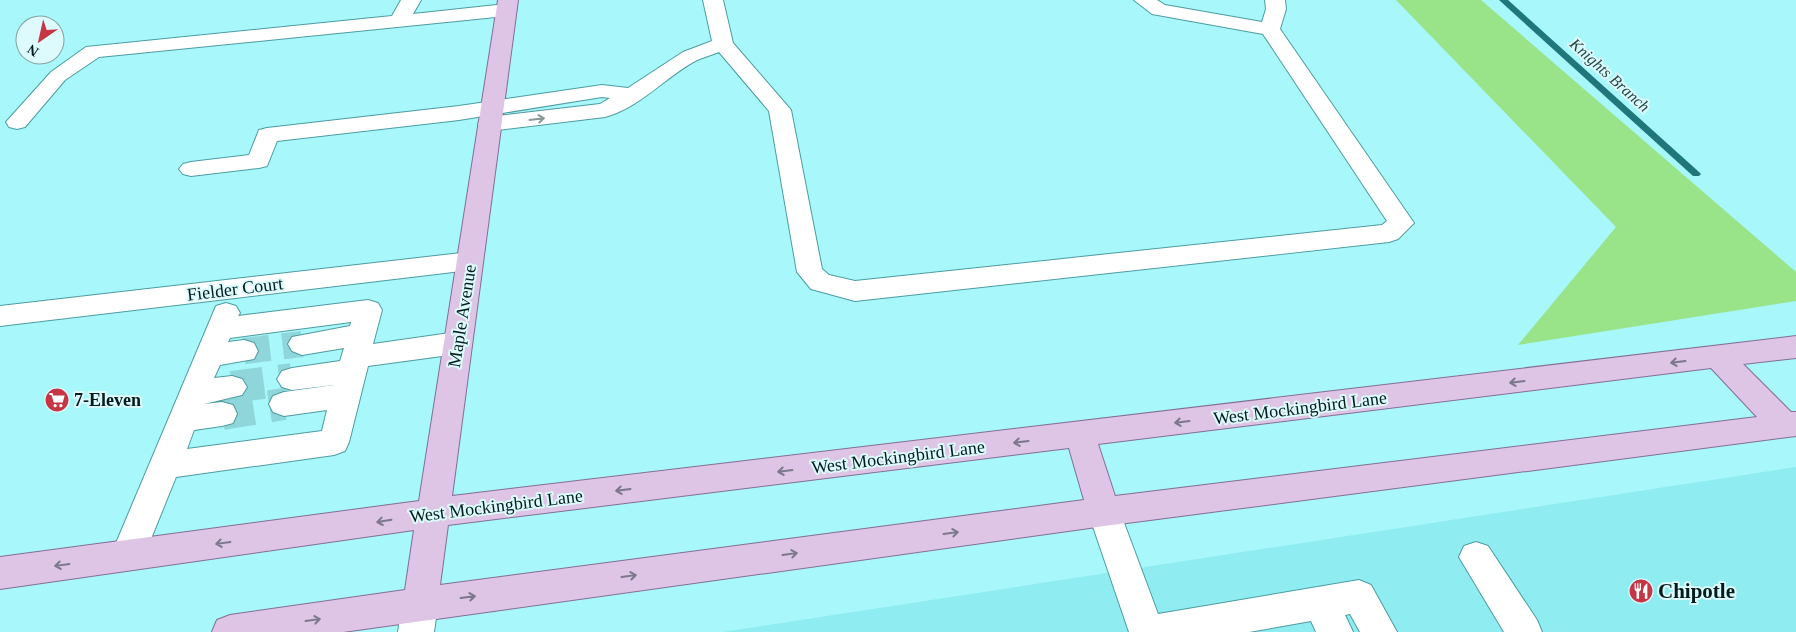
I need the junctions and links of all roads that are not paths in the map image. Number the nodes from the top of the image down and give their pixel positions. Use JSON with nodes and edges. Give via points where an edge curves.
{"nodes":[{"id":1,"x":411,"y":0,"type":"edge"},
{"id":2,"x":713,"y":0,"type":"edge"},
{"id":3,"x":1144,"y":0,"type":"edge"},
{"id":4,"x":1275,"y":0,"type":"edge"},
{"id":5,"x":507,"y":5,"type":"edge"},
{"id":6,"x":399,"y":22,"type":"junction"},
{"id":7,"x":1270,"y":29,"type":"junction"},
{"id":8,"x":723,"y":44,"type":"junction"},
{"id":9,"x":490,"y":117,"type":"junction"},
{"id":10,"x":17,"y":122,"type":"dead end"},
{"id":11,"x":191,"y":169,"type":"dead end"},
{"id":12,"x":470,"y":262,"type":"junction"},
{"id":13,"x":236,"y":289,"type":"junction"},
{"id":14,"x":3,"y":320,"type":"edge"},
{"id":15,"x":220,"y":329,"type":"junction"},
{"id":16,"x":457,"y":343,"type":"junction"},
{"id":17,"x":302,"y":344,"type":"tunnel mouth"},
{"id":18,"x":1796,"y":347,"type":"edge"},
{"id":19,"x":244,"y":351,"type":"tunnel mouth"},
{"id":20,"x":209,"y":355,"type":"junction"},
{"id":21,"x":1718,"y":357,"type":"junction"},
{"id":22,"x":355,"y":365,"type":"junction"},
{"id":23,"x":288,"y":392,"type":"tunnel mouth"},
{"id":24,"x":227,"y":400,"type":"tunnel mouth"},
{"id":25,"x":188,"y":406,"type":"junction"},
{"id":26,"x":1792,"y":429,"type":"edge"},
{"id":27,"x":1080,"y":434,"type":"junction"},
{"id":28,"x":165,"y":464,"type":"junction"},
{"id":29,"x":1104,"y":512,"type":"junction"},
{"id":30,"x":432,"y":513,"type":"junction"},
{"id":31,"x":128,"y":555,"type":"junction"},
{"id":32,"x":1476,"y":557,"type":"dead end"},
{"id":33,"x":0,"y":574,"type":"edge"},
{"id":34,"x":1327,"y":617,"type":"edge"},
{"id":35,"x":418,"y":618,"type":"edge"},
{"id":36,"x":230,"y":632,"type":"edge"},
{"id":37,"x":1147,"y":632,"type":"edge"},
{"id":38,"x":1154,"y":632,"type":"edge"},
{"id":39,"x":1379,"y":632,"type":"edge"},
{"id":40,"x":1524,"y":632,"type":"edge"}],
"edges":[{"from":1,"to":6,"type":"lane"},
{"from":2,"to":8,"type":"lane"},
{"from":3,"to":7,"type":"lane","via":[[1159,10]]},
{"from":4,"to":7,"type":"lane","via":[[1276,9]]},
{"from":5,"to":6,"type":"lane"},
{"from":5,"to":9,"type":"main road","name":"Maple Avenue"},
{"from":6,"to":10,"type":"lane","via":[[94,51],[58,76]]},
{"from":7,"to":8,"type":"lane","via":[[1402,224],[1389,233],[855,292],[820,282],[810,272],[780,110]]},
{"from":8,"to":9,"type":"lane","via":[[690,56],[632,95],[602,92]]},
{"from":9,"to":11,"type":"lane","via":[[267,135],[259,161]]},
{"from":9,"to":12,"type":"main road","name":"Maple Avenue"},
{"from":12,"to":13,"type":"lane","name":"Fielder Court"},
{"from":12,"to":16,"type":"main road","name":"Maple Avenue"},
{"from":13,"to":14,"type":"lane","name":"Fielder Court"},
{"from":13,"to":15,"type":"lane"},
{"from":15,"to":20,"type":"lane"},
{"from":15,"to":22,"type":"lane","via":[[368,310]]},
{"from":16,"to":22,"type":"lane"},
{"from":16,"to":30,"type":"main road","name":"Maple Avenue"},
{"from":17,"to":22,"type":"lane"},
{"from":18,"to":21,"type":"main road","name":"West Mockingbird Lane"},
{"from":19,"to":20,"type":"lane"},
{"from":20,"to":25,"type":"lane"},
{"from":21,"to":26,"type":"main road"},
{"from":21,"to":27,"type":"main road","name":"West Mockingbird Lane","one_way":true},
{"from":22,"to":23,"type":"lane"},
{"from":22,"to":28,"type":"lane","via":[[334,442]]},
{"from":24,"to":25,"type":"lane"},
{"from":25,"to":28,"type":"lane"},
{"from":26,"to":29,"type":"main road"},
{"from":27,"to":29,"type":"main road"},
{"from":27,"to":30,"type":"main road","name":"West Mockingbird Lane","one_way":true},
{"from":28,"to":31,"type":"lane"},
{"from":35,"to":29,"type":"main road","one_way":true},
{"from":29,"to":37,"type":"lane"},
{"from":30,"to":31,"type":"main road","name":"West Mockingbird Lane","one_way":true},
{"from":30,"to":35,"type":"main road","name":"Maple Avenue"},
{"from":31,"to":33,"type":"main road","name":"West Mockingbird Lane","one_way":true},
{"from":32,"to":40,"type":"lane"},
{"from":34,"to":38,"type":"lane"},
{"from":34,"to":39,"type":"lane","via":[[1359,596]]},
{"from":36,"to":35,"type":"main road","one_way":true}]}
